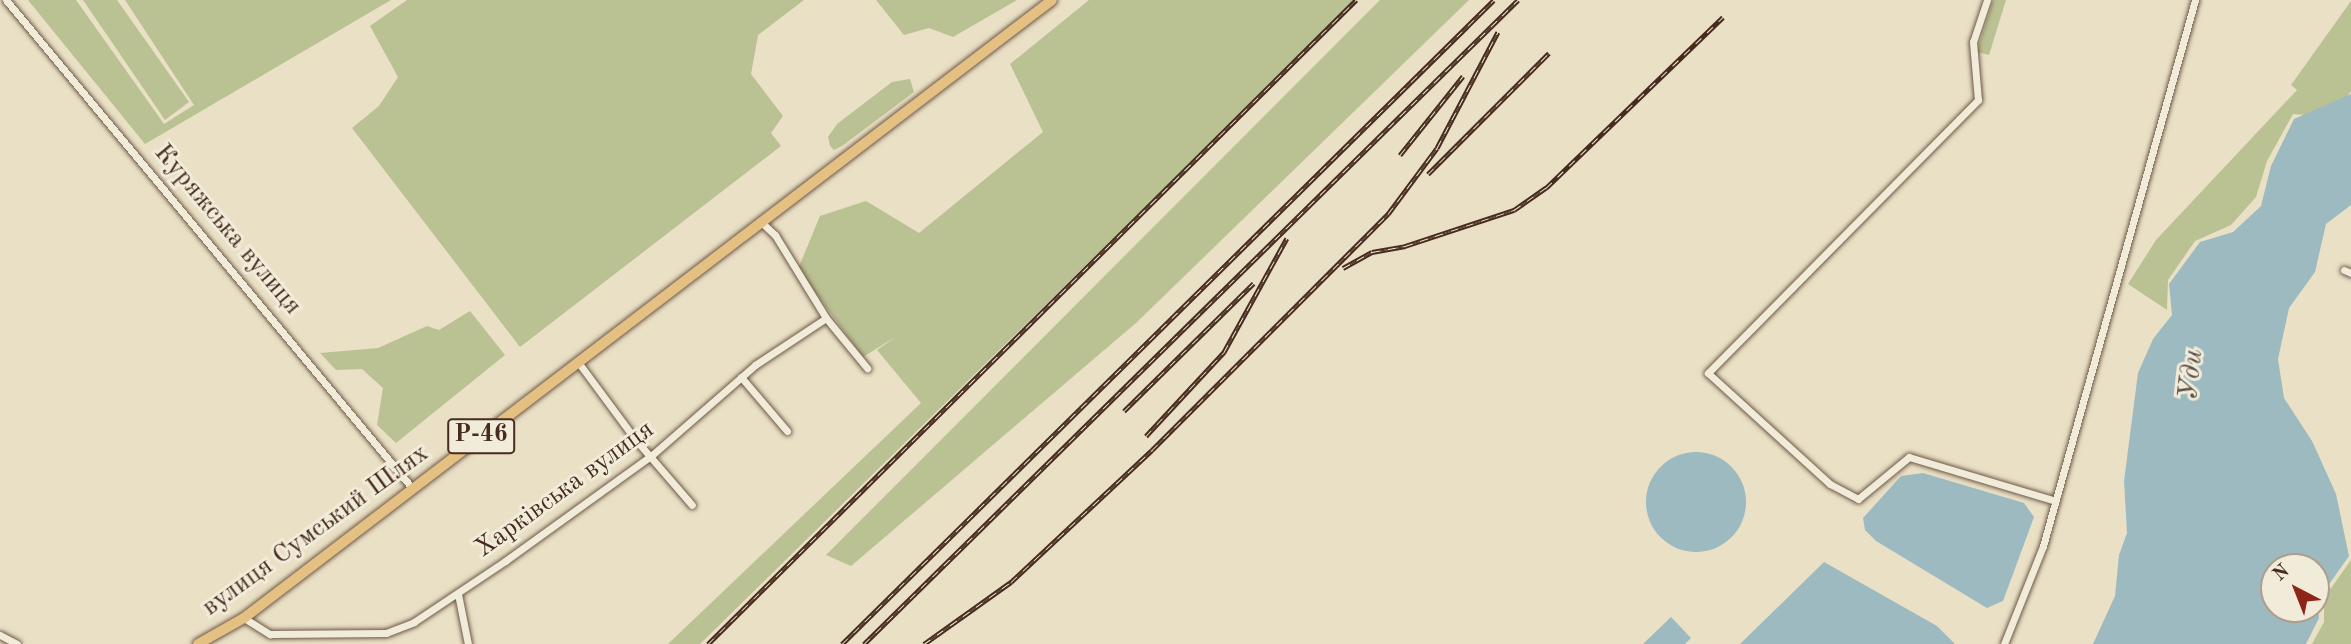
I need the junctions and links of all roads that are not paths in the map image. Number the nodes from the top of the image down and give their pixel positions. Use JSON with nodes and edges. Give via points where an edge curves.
{"nodes":[{"id":1,"x":6,"y":0,"type":"edge"},
{"id":2,"x":1052,"y":0,"type":"edge"},
{"id":3,"x":1987,"y":0,"type":"edge"},
{"id":4,"x":2195,"y":0,"type":"edge"},
{"id":5,"x":759,"y":221,"type":"junction"},
{"id":6,"x":825,"y":317,"type":"junction"},
{"id":7,"x":578,"y":362,"type":"junction"},
{"id":8,"x":867,"y":368,"type":"dead end"},
{"id":9,"x":741,"y":377,"type":"junction"},
{"id":10,"x":787,"y":430,"type":"dead end"},
{"id":11,"x":652,"y":455,"type":"junction"},
{"id":12,"x":413,"y":489,"type":"junction"},
{"id":13,"x":2056,"y":501,"type":"junction"},
{"id":14,"x":692,"y":505,"type":"dead end"},
{"id":15,"x":458,"y":594,"type":"junction"},
{"id":16,"x":244,"y":618,"type":"junction"},
{"id":17,"x":0,"y":635,"type":"edge"},
{"id":18,"x":17,"y":644,"type":"edge"},
{"id":19,"x":198,"y":644,"type":"edge"},
{"id":20,"x":468,"y":644,"type":"edge"},
{"id":21,"x":2004,"y":644,"type":"edge"}],
"edges":[{"from":1,"to":12,"type":"street","name":"Куряжська вулиця"},
{"from":2,"to":5,"type":"main road","number":"Р-46"},
{"from":3,"to":13,"type":"street","via":[[1973,42],[1978,100],[1708,373],[1830,484],[1858,499],[1909,457]]},
{"from":4,"to":13,"type":"street"},
{"from":5,"to":6,"type":"street","via":[[775,235]]},
{"from":5,"to":7,"type":"main road","name":"вулиця Сумський Шлях","number":"Р-46"},
{"from":6,"to":8,"type":"street"},
{"from":6,"to":9,"type":"street","name":"Харківська вулиця"},
{"from":7,"to":11,"type":"street"},
{"from":7,"to":12,"type":"main road","name":"вулиця Сумський Шлях","number":"Р-46"},
{"from":9,"to":10,"type":"street"},
{"from":9,"to":11,"type":"street","name":"Харківська вулиця"},
{"from":11,"to":14,"type":"street"},
{"from":11,"to":15,"type":"street","name":"Харківська вулиця"},
{"from":12,"to":16,"type":"main road","name":"вулиця Сумський Шлях","number":"Р-46"},
{"from":13,"to":21,"type":"street","via":[[2019,615]]},
{"from":15,"to":16,"type":"street","name":"Харківська вулиця","via":[[386,633],[270,634]]},
{"from":15,"to":20,"type":"street"},
{"from":16,"to":19,"type":"main road","name":"вулиця Сумський Шлях","number":"Р-46"},
{"from":17,"to":18,"type":"street"}]}
